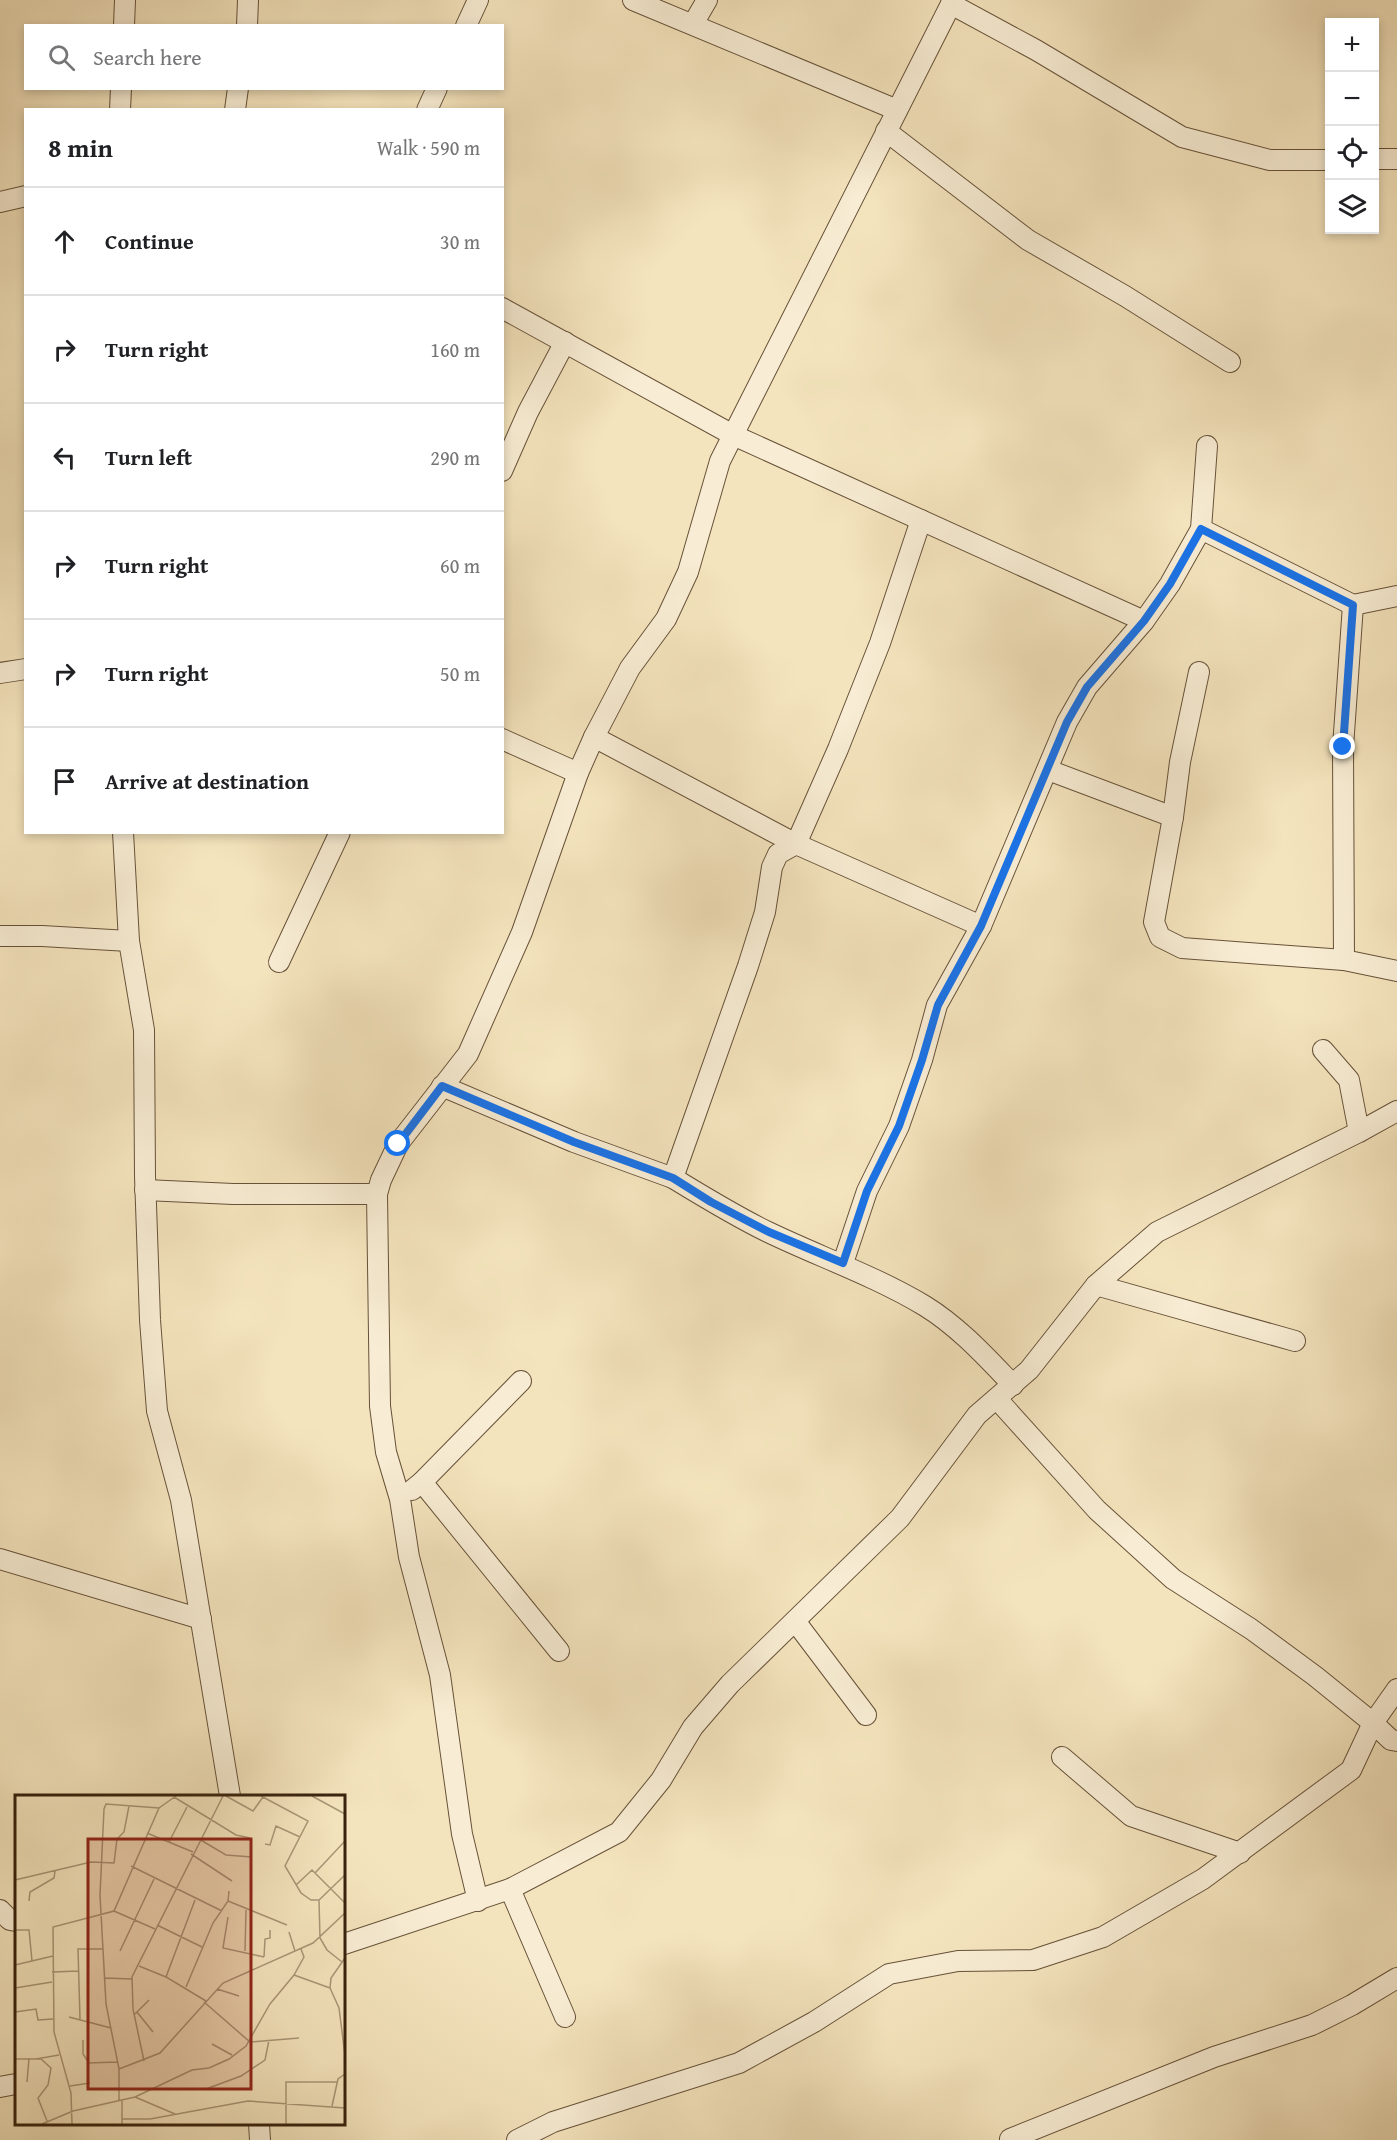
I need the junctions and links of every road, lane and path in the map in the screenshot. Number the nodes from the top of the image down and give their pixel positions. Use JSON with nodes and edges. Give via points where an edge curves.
{"nodes":[{"id":1,"x":125,"y":0,"type":"edge"},
{"id":2,"x":248,"y":0,"type":"edge"},
{"id":3,"x":478,"y":0,"type":"edge"},
{"id":4,"x":633,"y":0,"type":"edge"},
{"id":5,"x":707,"y":0,"type":"edge"},
{"id":6,"x":952,"y":2,"type":"edge"},
{"id":7,"x":124,"y":24,"type":"edge"},
{"id":8,"x":247,"y":24,"type":"edge"},
{"id":9,"x":467,"y":24,"type":"edge"},
{"id":10,"x":693,"y":24,"type":"junction"},
{"id":11,"x":121,"y":90,"type":"edge"},
{"id":12,"x":238,"y":90,"type":"edge"},
{"id":13,"x":436,"y":90,"type":"edge"},
{"id":14,"x":120,"y":108,"type":"edge"},
{"id":15,"x":235,"y":108,"type":"edge"},
{"id":16,"x":428,"y":108,"type":"edge"},
{"id":17,"x":897,"y":110,"type":"junction"},
{"id":18,"x":886,"y":131,"type":"junction"},
{"id":19,"x":1379,"y":159,"type":"edge"},
{"id":20,"x":1397,"y":159,"type":"edge"},
{"id":21,"x":1325,"y":160,"type":"edge"},
{"id":22,"x":24,"y":196,"type":"edge"},
{"id":23,"x":0,"y":202,"type":"edge"},
{"id":24,"x":504,"y":309,"type":"edge"},
{"id":25,"x":565,"y":342,"type":"junction"},
{"id":26,"x":1230,"y":362,"type":"dead end"},
{"id":27,"x":733,"y":435,"type":"junction"},
{"id":28,"x":1207,"y":446,"type":"dead end"},
{"id":29,"x":504,"y":466,"type":"edge"},
{"id":30,"x":921,"y":520,"type":"junction"},
{"id":31,"x":1201,"y":529,"type":"junction"},
{"id":32,"x":1397,"y":596,"type":"edge"},
{"id":33,"x":1353,"y":605,"type":"junction"},
{"id":34,"x":1144,"y":621,"type":"junction"},
{"id":35,"x":24,"y":669,"type":"edge"},
{"id":36,"x":1199,"y":672,"type":"dead end"},
{"id":37,"x":0,"y":673,"type":"edge"},
{"id":38,"x":594,"y":737,"type":"junction"},
{"id":39,"x":504,"y":740,"type":"edge"},
{"id":40,"x":1048,"y":770,"type":"junction"},
{"id":41,"x":578,"y":773,"type":"junction"},
{"id":42,"x":1173,"y":817,"type":"junction"},
{"id":43,"x":123,"y":834,"type":"edge"},
{"id":44,"x":338,"y":834,"type":"edge"},
{"id":45,"x":796,"y":844,"type":"junction"},
{"id":46,"x":981,"y":926,"type":"junction"},
{"id":47,"x":0,"y":936,"type":"edge"},
{"id":48,"x":129,"y":941,"type":"junction"},
{"id":49,"x":1344,"y":960,"type":"junction"},
{"id":50,"x":279,"y":962,"type":"dead end"},
{"id":51,"x":1397,"y":971,"type":"edge"},
{"id":52,"x":1323,"y":1050,"type":"dead end"},
{"id":53,"x":442,"y":1086,"type":"junction"},
{"id":54,"x":1397,"y":1111,"type":"edge"},
{"id":55,"x":1359,"y":1132,"type":"junction"},
{"id":56,"x":673,"y":1178,"type":"junction"},
{"id":57,"x":145,"y":1190,"type":"junction"},
{"id":58,"x":377,"y":1194,"type":"junction"},
{"id":59,"x":843,"y":1263,"type":"junction"},
{"id":60,"x":1096,"y":1285,"type":"junction"},
{"id":61,"x":1294,"y":1341,"type":"dead end"},
{"id":62,"x":521,"y":1381,"type":"dead end"},
{"id":63,"x":1013,"y":1385,"type":"junction"},
{"id":64,"x":996,"y":1398,"type":"junction"},
{"id":65,"x":422,"y":1482,"type":"junction"},
{"id":66,"x":400,"y":1499,"type":"junction"},
{"id":67,"x":0,"y":1559,"type":"edge"},
{"id":68,"x":201,"y":1619,"type":"junction"},
{"id":69,"x":795,"y":1621,"type":"junction"},
{"id":70,"x":559,"y":1652,"type":"dead end"},
{"id":71,"x":1397,"y":1689,"type":"edge"},
{"id":72,"x":866,"y":1715,"type":"dead end"},
{"id":73,"x":1373,"y":1723,"type":"junction"},
{"id":74,"x":1397,"y":1741,"type":"edge"},
{"id":75,"x":1062,"y":1757,"type":"dead end"},
{"id":76,"x":230,"y":1795,"type":"edge"},
{"id":77,"x":1240,"y":1853,"type":"junction"},
{"id":78,"x":510,"y":1889,"type":"junction"},
{"id":79,"x":478,"y":1901,"type":"junction"},
{"id":80,"x":0,"y":1910,"type":"edge"},
{"id":81,"x":15,"y":1921,"type":"edge"},
{"id":82,"x":345,"y":1944,"type":"edge"},
{"id":83,"x":1397,"y":1978,"type":"edge"},
{"id":84,"x":565,"y":2017,"type":"dead end"},
{"id":85,"x":15,"y":2084,"type":"edge"},
{"id":86,"x":0,"y":2086,"type":"edge"},
{"id":87,"x":259,"y":2125,"type":"edge"},
{"id":88,"x":1010,"y":2139,"type":"edge"},
{"id":89,"x":260,"y":2140,"type":"edge"},
{"id":90,"x":518,"y":2140,"type":"edge"}],
"edges":[{"from":1,"to":7,"type":"street"},
{"from":2,"to":8,"type":"street"},
{"from":3,"to":9,"type":"street"},
{"from":4,"to":10,"type":"street"},
{"from":5,"to":10,"type":"street"},
{"from":6,"to":17,"type":"street"},
{"from":6,"to":21,"type":"street","via":[[1182,137],[1270,160]]},
{"from":10,"to":17,"type":"street"},
{"from":11,"to":14,"type":"street"},
{"from":12,"to":15,"type":"street"},
{"from":13,"to":16,"type":"street"},
{"from":17,"to":18,"type":"street"},
{"from":18,"to":26,"type":"street","via":[[1028,240]]},
{"from":18,"to":27,"type":"street"},
{"from":19,"to":20,"type":"street"},
{"from":22,"to":23,"type":"street"},
{"from":24,"to":25,"type":"street"},
{"from":25,"to":27,"type":"street"},
{"from":25,"to":29,"type":"street"},
{"from":27,"to":30,"type":"street"},
{"from":27,"to":38,"type":"street","via":[[720,461],[688,572],[666,619],[630,668]]},
{"from":28,"to":31,"type":"street"},
{"from":30,"to":34,"type":"street"},
{"from":30,"to":45,"type":"street","via":[[880,643]]},
{"from":31,"to":33,"type":"street"},
{"from":31,"to":34,"type":"street"},
{"from":32,"to":33,"type":"street"},
{"from":33,"to":49,"type":"street","via":[[1343,747]]},
{"from":34,"to":40,"type":"street","via":[[1087,687],[1067,722]]},
{"from":35,"to":37,"type":"street"},
{"from":36,"to":42,"type":"street"},
{"from":38,"to":41,"type":"street"},
{"from":38,"to":45,"type":"street"},
{"from":39,"to":41,"type":"street"},
{"from":40,"to":42,"type":"street"},
{"from":40,"to":46,"type":"street"},
{"from":41,"to":53,"type":"street","via":[[522,932],[468,1054]]},
{"from":42,"to":49,"type":"street","via":[[1154,922],[1160,937],[1182,948]]},
{"from":43,"to":48,"type":"street"},
{"from":44,"to":50,"type":"street"},
{"from":45,"to":46,"type":"street"},
{"from":45,"to":56,"type":"street","via":[[778,854],[772,867],[765,912],[748,966]]},
{"from":46,"to":59,"type":"street","via":[[938,1005],[899,1126],[867,1191]]},
{"from":47,"to":48,"type":"street"},
{"from":48,"to":57,"type":"street","via":[[144,1030]]},
{"from":49,"to":51,"type":"street"},
{"from":52,"to":55,"type":"street","via":[[1350,1080]]},
{"from":53,"to":56,"type":"street","via":[[574,1142]]},
{"from":53,"to":58,"type":"street","via":[[398,1144]]},
{"from":54,"to":55,"type":"street"},
{"from":55,"to":60,"type":"street","via":[[1157,1232]]},
{"from":56,"to":59,"type":"street","via":[[769,1232]]},
{"from":57,"to":58,"type":"street"},
{"from":57,"to":68,"type":"street","via":[[158,1411],[181,1500]]},
{"from":58,"to":66,"type":"street","via":[[380,1406],[386,1452]]},
{"from":59,"to":63,"type":"street","via":[[925,1306],[964,1334]]},
{"from":60,"to":61,"type":"street"},
{"from":60,"to":63,"type":"street"},
{"from":62,"to":65,"type":"street"},
{"from":63,"to":64,"type":"street"},
{"from":64,"to":69,"type":"street","via":[[977,1415],[900,1518]]},
{"from":64,"to":73,"type":"street","via":[[1097,1510],[1173,1579],[1251,1629]]},
{"from":65,"to":66,"type":"street"},
{"from":65,"to":70,"type":"street"},
{"from":66,"to":79,"type":"street","via":[[409,1557],[440,1676],[462,1834]]},
{"from":67,"to":68,"type":"street"},
{"from":68,"to":76,"type":"street"},
{"from":69,"to":72,"type":"street"},
{"from":69,"to":78,"type":"street","via":[[730,1684],[693,1727],[661,1780],[620,1832]]},
{"from":71,"to":73,"type":"street"},
{"from":73,"to":74,"type":"street"},
{"from":73,"to":77,"type":"street","via":[[1351,1770]]},
{"from":75,"to":77,"type":"street","via":[[1131,1816]]},
{"from":77,"to":90,"type":"street","via":[[1103,1937],[1033,1960],[958,1961],[889,1974],[814,2022],[739,2063],[553,2122]]},
{"from":78,"to":79,"type":"street"},
{"from":78,"to":84,"type":"street"},
{"from":79,"to":82,"type":"street"},
{"from":80,"to":81,"type":"street"},
{"from":83,"to":88,"type":"street","via":[[1312,2025],[1214,2057]]},
{"from":85,"to":86,"type":"street"},
{"from":87,"to":89,"type":"street"}]}
